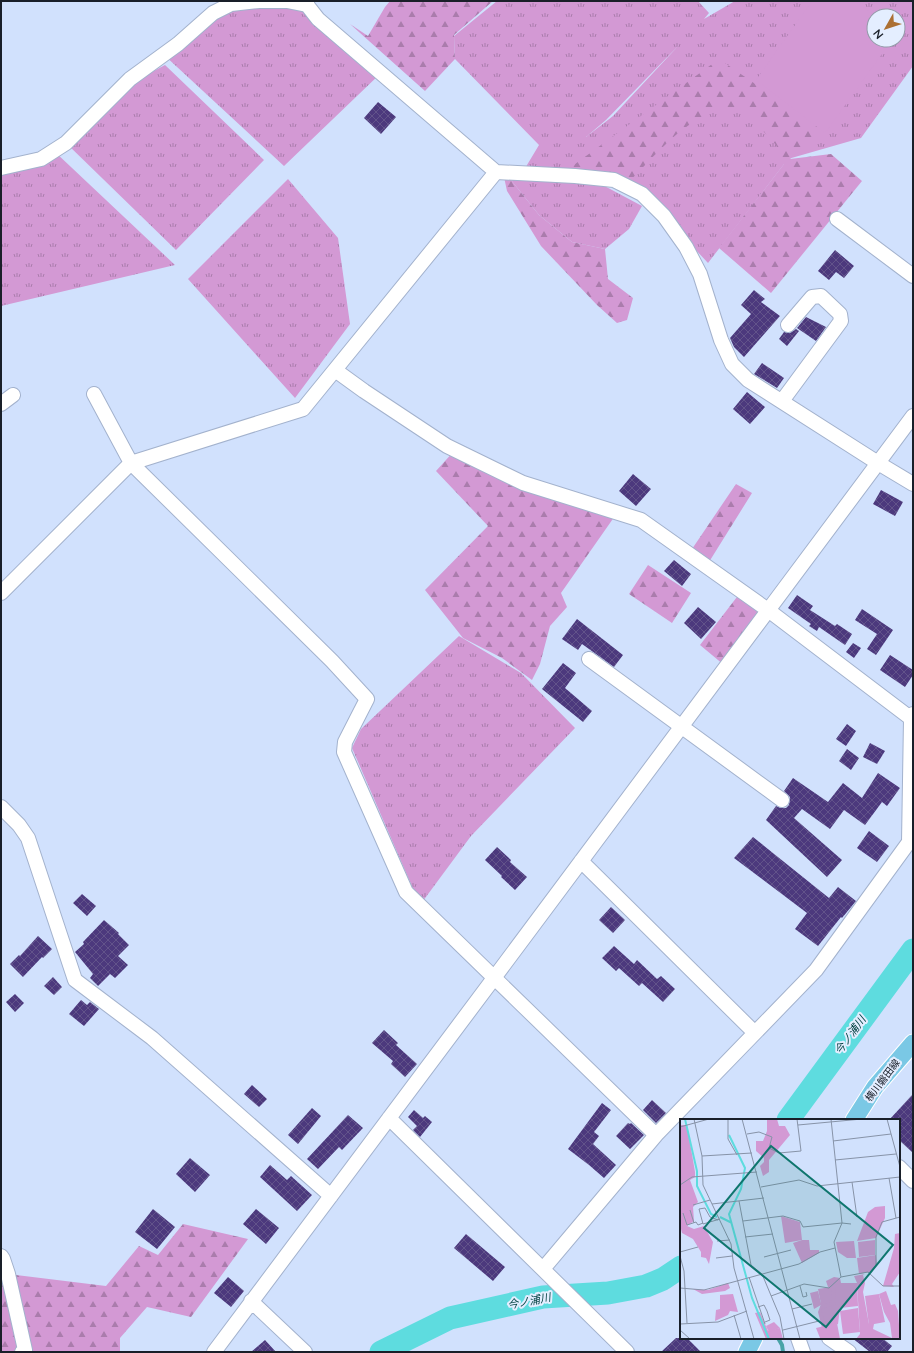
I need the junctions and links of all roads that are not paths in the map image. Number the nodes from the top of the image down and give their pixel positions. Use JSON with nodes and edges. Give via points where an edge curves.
{"nodes":[{"id":1,"x":307,"y":3,"type":"edge"},
{"id":2,"x":1,"y":168,"type":"edge"},
{"id":3,"x":496,"y":172,"type":"junction"},
{"id":4,"x":837,"y":219,"type":"dead end"},
{"id":5,"x":913,"y":276,"type":"edge"},
{"id":6,"x":788,"y":325,"type":"dead end"},
{"id":7,"x":335,"y":370,"type":"junction"},
{"id":8,"x":13,"y":394,"type":"dead end"},
{"id":9,"x":94,"y":394,"type":"dead end"},
{"id":10,"x":782,"y":401,"type":"junction"},
{"id":11,"x":1,"y":404,"type":"edge"},
{"id":12,"x":913,"y":416,"type":"edge"},
{"id":13,"x":131,"y":462,"type":"junction"},
{"id":14,"x":878,"y":463,"type":"junction"},
{"id":15,"x":913,"y":484,"type":"edge"},
{"id":16,"x":1,"y":593,"type":"edge"},
{"id":17,"x":768,"y":610,"type":"junction"},
{"id":18,"x":589,"y":659,"type":"dead end"},
{"id":19,"x":912,"y":718,"type":"edge"},
{"id":20,"x":681,"y":727,"type":"junction"},
{"id":21,"x":782,"y":800,"type":"dead end"},
{"id":22,"x":1,"y":807,"type":"edge"},
{"id":23,"x":581,"y":861,"type":"junction"},
{"id":24,"x":494,"y":978,"type":"junction"},
{"id":25,"x":755,"y":1033,"type":"junction"},
{"id":26,"x":913,"y":1043,"type":"edge"},
{"id":27,"x":389,"y":1118,"type":"junction"},
{"id":28,"x":855,"y":1119,"type":"edge"},
{"id":29,"x":656,"y":1135,"type":"junction"},
{"id":30,"x":900,"y":1168,"type":"edge"},
{"id":31,"x":913,"y":1181,"type":"edge"},
{"id":32,"x":331,"y":1196,"type":"junction"},
{"id":33,"x":1,"y":1256,"type":"edge"},
{"id":34,"x":543,"y":1269,"type":"junction"},
{"id":35,"x":251,"y":1301,"type":"junction"},
{"id":36,"x":754,"y":1339,"type":"edge"},
{"id":37,"x":798,"y":1339,"type":"edge"},
{"id":38,"x":830,"y":1339,"type":"edge"},
{"id":39,"x":22,"y":1352,"type":"edge"},
{"id":40,"x":214,"y":1352,"type":"edge"},
{"id":41,"x":305,"y":1352,"type":"edge"},
{"id":42,"x":627,"y":1352,"type":"edge"},
{"id":43,"x":748,"y":1352,"type":"edge"},
{"id":44,"x":803,"y":1352,"type":"edge"},
{"id":45,"x":849,"y":1352,"type":"edge"}],
"edges":[{"from":1,"to":2,"type":"street","via":[[287,1],[232,4],[213,13],[178,44],[130,78],[66,143],[41,159]]},
{"from":1,"to":3,"type":"street","via":[[318,19]]},
{"from":3,"to":7,"type":"street"},
{"from":3,"to":10,"type":"street","via":[[614,180],[642,194],[664,216],[686,247],[700,274],[721,340],[732,364],[748,380]]},
{"from":4,"to":5,"type":"street"},
{"from":6,"to":10,"type":"street","via":[[812,297],[821,296],[840,314],[841,321]]},
{"from":7,"to":13,"type":"street","via":[[303,409]]},
{"from":7,"to":17,"type":"street","via":[[447,446],[524,483],[641,520]]},
{"from":8,"to":11,"type":"street"},
{"from":9,"to":13,"type":"street"},
{"from":10,"to":14,"type":"street"},
{"from":12,"to":14,"type":"street"},
{"from":13,"to":16,"type":"street"},
{"from":13,"to":24,"type":"street","via":[[332,661],[367,699],[345,742],[344,752],[406,892]]},
{"from":14,"to":15,"type":"street"},
{"from":14,"to":17,"type":"street"},
{"from":17,"to":19,"type":"street"},
{"from":17,"to":20,"type":"street"},
{"from":18,"to":20,"type":"street"},
{"from":19,"to":25,"type":"street","via":[[909,842],[816,970]]},
{"from":20,"to":21,"type":"street"},
{"from":20,"to":23,"type":"street"},
{"from":22,"to":32,"type":"street","via":[[28,838],[75,980],[152,1038]]},
{"from":23,"to":24,"type":"street"},
{"from":23,"to":25,"type":"street"},
{"from":24,"to":27,"type":"street"},
{"from":24,"to":29,"type":"street"},
{"from":25,"to":29,"type":"street"},
{"from":26,"to":28,"type":"main road","name":"横川磐田線","via":[[876,1087]]},
{"from":27,"to":32,"type":"street"},
{"from":27,"to":34,"type":"street"},
{"from":29,"to":34,"type":"street"},
{"from":30,"to":31,"type":"street"},
{"from":32,"to":35,"type":"street"},
{"from":33,"to":39,"type":"street","via":[[12,1289],[25,1350]]},
{"from":34,"to":42,"type":"street"},
{"from":35,"to":40,"type":"street"},
{"from":35,"to":41,"type":"street"},
{"from":36,"to":43,"type":"main road"},
{"from":37,"to":44,"type":"street"},
{"from":38,"to":45,"type":"street"}]}
